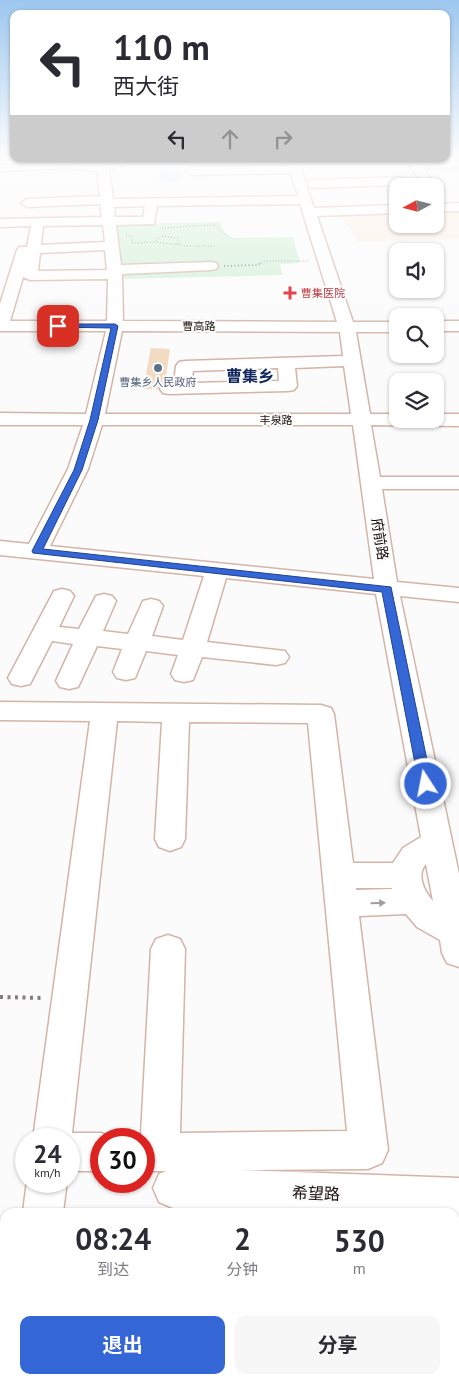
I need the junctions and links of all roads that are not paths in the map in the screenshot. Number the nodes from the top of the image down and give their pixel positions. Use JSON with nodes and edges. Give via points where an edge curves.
{"nodes":[{"id":1,"x":0,"y":223,"type":"edge"},
{"id":2,"x":67,"y":223,"type":"edge"},
{"id":3,"x":108,"y":223,"type":"edge"},
{"id":4,"x":318,"y":223,"type":"edge"},
{"id":5,"x":29,"y":224,"type":"junction"},
{"id":6,"x":75,"y":224,"type":"dead end"},
{"id":7,"x":111,"y":245,"type":"junction"},
{"id":8,"x":75,"y":248,"type":"junction"},
{"id":9,"x":34,"y":249,"type":"junction"},
{"id":10,"x":210,"y":266,"type":"road end"},
{"id":11,"x":115,"y":272,"type":"junction"},
{"id":12,"x":75,"y":275,"type":"junction"},
{"id":13,"x":0,"y":326,"type":"edge"},
{"id":14,"x":115,"y":326,"type":"junction"},
{"id":15,"x":389,"y":326,"type":"edge"},
{"id":16,"x":444,"y":326,"type":"edge"},
{"id":17,"x":459,"y":326,"type":"edge"},
{"id":18,"x":347,"y":327,"type":"junction"},
{"id":19,"x":352,"y":361,"type":"junction"},
{"id":20,"x":176,"y":388,"type":"dead end"},
{"id":21,"x":0,"y":419,"type":"edge"},
{"id":22,"x":94,"y":420,"type":"junction"},
{"id":23,"x":362,"y":420,"type":"junction"},
{"id":24,"x":459,"y":420,"type":"edge"},
{"id":25,"x":371,"y":483,"type":"junction"},
{"id":26,"x":459,"y":483,"type":"edge"},
{"id":27,"x":0,"y":548,"type":"edge"},
{"id":28,"x":37,"y":551,"type":"junction"},
{"id":29,"x":217,"y":571,"type":"junction"},
{"id":30,"x":387,"y":589,"type":"junction"},
{"id":31,"x":459,"y":595,"type":"edge"},
{"id":32,"x":62,"y":596,"type":"dead end"},
{"id":33,"x":104,"y":601,"type":"dead end"},
{"id":34,"x":151,"y":606,"type":"dead end"},
{"id":35,"x":44,"y":633,"type":"junction"},
{"id":36,"x":88,"y":638,"type":"junction"},
{"id":37,"x":137,"y":643,"type":"junction"},
{"id":38,"x":192,"y":649,"type":"junction"},
{"id":39,"x":276,"y":658,"type":"dead end"},
{"id":40,"x":126,"y":672,"type":"dead end"},
{"id":41,"x":184,"y":674,"type":"dead end"},
{"id":42,"x":22,"y":678,"type":"dead end"},
{"id":43,"x":69,"y":681,"type":"dead end"},
{"id":44,"x":0,"y":711,"type":"edge"},
{"id":45,"x":105,"y":712,"type":"junction"},
{"id":46,"x":176,"y":713,"type":"junction"},
{"id":47,"x":170,"y":839,"type":"dead end"},
{"id":48,"x":437,"y":842,"type":"junction"},
{"id":49,"x":410,"y":888,"type":"junction"},
{"id":50,"x":340,"y":890,"type":"junction"},
{"id":51,"x":457,"y":943,"type":"edge"},
{"id":52,"x":168,"y":949,"type":"dead end"},
{"id":53,"x":53,"y":1128,"type":"edge"},
{"id":54,"x":154,"y":1128,"type":"edge"},
{"id":55,"x":155,"y":1152,"type":"edge"},
{"id":56,"x":173,"y":1188,"type":"dead end"},
{"id":57,"x":45,"y":1193,"type":"edge"},
{"id":58,"x":459,"y":1198,"type":"edge"},
{"id":59,"x":43,"y":1208,"type":"edge"}],
"edges":[{"from":1,"to":5,"type":"street"},
{"from":2,"to":5,"type":"street"},
{"from":3,"to":7,"type":"street"},
{"from":4,"to":18,"type":"street","name":"府前路"},
{"from":5,"to":9,"type":"street"},
{"from":5,"to":13,"type":"street"},
{"from":6,"to":8,"type":"street"},
{"from":7,"to":8,"type":"street"},
{"from":7,"to":11,"type":"street"},
{"from":8,"to":9,"type":"street"},
{"from":8,"to":12,"type":"street"},
{"from":9,"to":12,"type":"street","via":[[30,276]]},
{"from":10,"to":11,"type":"street"},
{"from":11,"to":12,"type":"street"},
{"from":11,"to":14,"type":"street"},
{"from":13,"to":14,"type":"street","name":"曹高路"},
{"from":14,"to":18,"type":"street","name":"曹高路"},
{"from":14,"to":22,"type":"street"},
{"from":15,"to":18,"type":"street","name":"曹高路"},
{"from":16,"to":17,"type":"street"},
{"from":18,"to":19,"type":"street","name":"府前路"},
{"from":19,"to":20,"type":"street","via":[[286,363],[288,386]]},
{"from":19,"to":23,"type":"street","name":"府前路"},
{"from":21,"to":22,"type":"street","name":"丰泉路"},
{"from":22,"to":23,"type":"street","name":"丰泉路"},
{"from":22,"to":28,"type":"street","via":[[78,470]]},
{"from":23,"to":24,"type":"street","name":"丰泉路"},
{"from":23,"to":25,"type":"street","name":"府前路"},
{"from":25,"to":26,"type":"street"},
{"from":25,"to":30,"type":"street","name":"府前路"},
{"from":27,"to":28,"type":"street"},
{"from":28,"to":29,"type":"street"},
{"from":29,"to":30,"type":"street"},
{"from":29,"to":38,"type":"street"},
{"from":30,"to":31,"type":"street"},
{"from":30,"to":48,"type":"street","name":"府前路"},
{"from":32,"to":35,"type":"street"},
{"from":33,"to":36,"type":"street"},
{"from":34,"to":37,"type":"street"},
{"from":35,"to":36,"type":"street"},
{"from":35,"to":42,"type":"street"},
{"from":36,"to":37,"type":"street"},
{"from":36,"to":43,"type":"street"},
{"from":37,"to":38,"type":"street"},
{"from":37,"to":40,"type":"street"},
{"from":38,"to":39,"type":"street"},
{"from":38,"to":41,"type":"street"},
{"from":44,"to":45,"type":"street"},
{"from":45,"to":46,"type":"street"},
{"from":45,"to":53,"type":"street"},
{"from":46,"to":47,"type":"street"},
{"from":46,"to":50,"type":"street","via":[[321,714]]},
{"from":48,"to":49,"type":"street","via":[[408,864]]},
{"from":48,"to":51,"type":"street","name":"府前路"},
{"from":49,"to":50,"type":"street"},
{"from":49,"to":51,"type":"street","via":[[423,913]]},
{"from":50,"to":55,"type":"street","via":[[368,1150]]},
{"from":52,"to":54,"type":"street"},
{"from":56,"to":58,"type":"street","name":"希望路"},
{"from":57,"to":59,"type":"street"}]}
